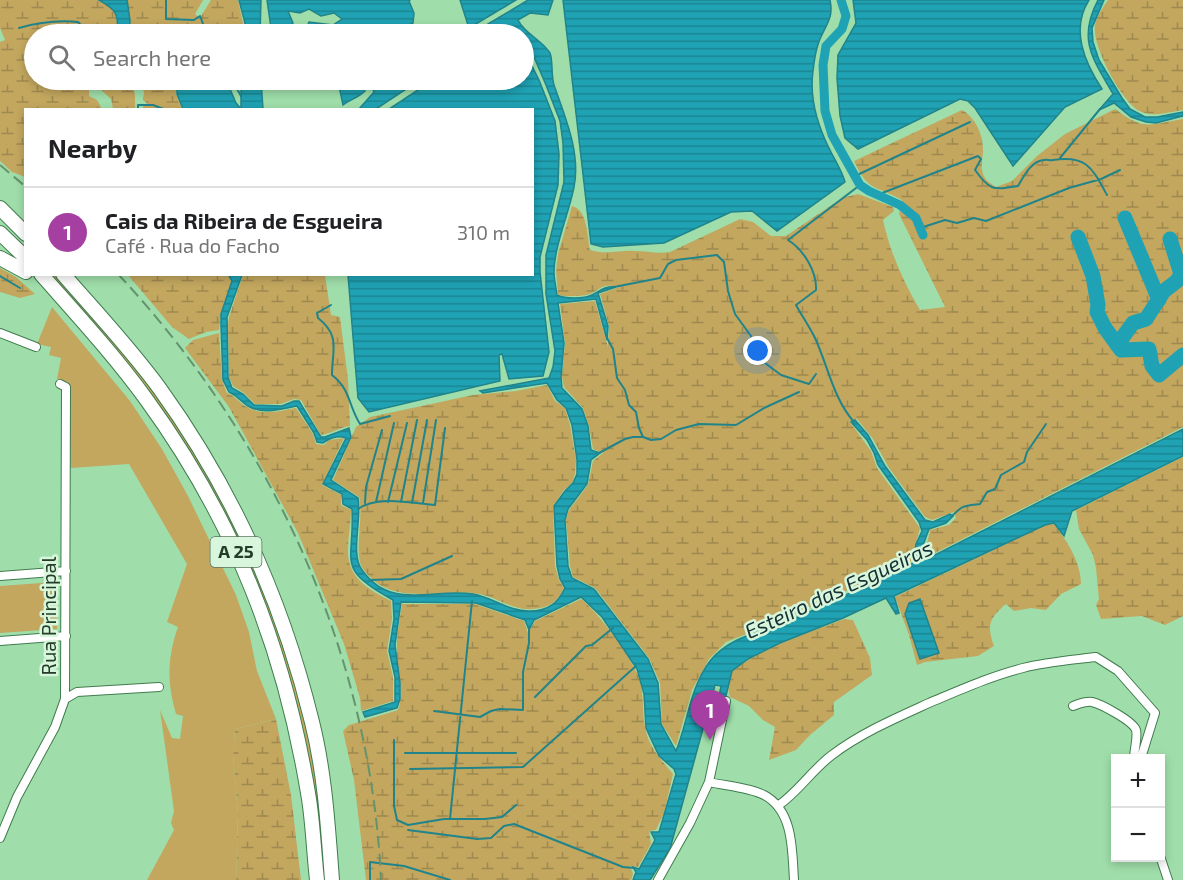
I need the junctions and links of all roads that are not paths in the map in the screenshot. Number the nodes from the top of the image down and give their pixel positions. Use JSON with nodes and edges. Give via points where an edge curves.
{"nodes":[{"id":1,"x":0,"y":208,"type":"edge"},
{"id":2,"x":24,"y":232,"type":"edge"},
{"id":3,"x":0,"y":233,"type":"edge"},
{"id":4,"x":24,"y":256,"type":"edge"},
{"id":5,"x":0,"y":258,"type":"edge"},
{"id":6,"x":24,"y":271,"type":"edge"},
{"id":7,"x":31,"y":276,"type":"edge"},
{"id":8,"x":43,"y":276,"type":"edge"},
{"id":9,"x":65,"y":276,"type":"edge"},
{"id":10,"x":64,"y":301,"type":"junction"},
{"id":11,"x":0,"y":333,"type":"edge"},
{"id":12,"x":36,"y":348,"type":"dead end"},
{"id":13,"x":60,"y":384,"type":"dead end"},
{"id":14,"x":66,"y":571,"type":"junction"},
{"id":15,"x":0,"y":576,"type":"edge"},
{"id":16,"x":66,"y":636,"type":"junction"},
{"id":17,"x":0,"y":641,"type":"edge"},
{"id":18,"x":159,"y":687,"type":"dead end"},
{"id":19,"x":65,"y":699,"type":"junction"},
{"id":20,"x":726,"y":701,"type":"dead end"},
{"id":21,"x":1073,"y":706,"type":"dead end"},
{"id":22,"x":1135,"y":754,"type":"edge"},
{"id":23,"x":1142,"y":754,"type":"edge"},
{"id":24,"x":709,"y":782,"type":"junction"},
{"id":25,"x":779,"y":805,"type":"junction"},
{"id":26,"x":0,"y":838,"type":"edge"},
{"id":27,"x":1163,"y":862,"type":"edge"},
{"id":28,"x":316,"y":880,"type":"edge"},
{"id":29,"x":332,"y":880,"type":"edge"},
{"id":30,"x":658,"y":880,"type":"edge"},
{"id":31,"x":794,"y":880,"type":"edge"},
{"id":32,"x":1168,"y":880,"type":"edge"}],
"edges":[{"from":1,"to":2,"type":"highway"},
{"from":3,"to":4,"type":"highway"},
{"from":5,"to":6,"type":"highway"},
{"from":7,"to":10,"type":"highway"},
{"from":8,"to":10,"type":"highway","number":"A 25"},
{"from":9,"to":29,"type":"highway","number":"A 25","via":[[160,389],[233,508],[265,577],[291,646],[313,724],[326,799]]},
{"from":10,"to":28,"type":"highway","number":"A 25","via":[[108,350],[186,458],[250,583],[275,650],[295,726],[309,801]]},
{"from":11,"to":12,"type":"street"},
{"from":13,"to":14,"type":"street","name":"Rua Principal","via":[[66,387]]},
{"from":14,"to":15,"type":"street"},
{"from":14,"to":16,"type":"street","name":"Rua Principal"},
{"from":16,"to":17,"type":"street"},
{"from":16,"to":19,"type":"street","name":"Rua Principal"},
{"from":18,"to":19,"type":"street","via":[[77,692]]},
{"from":19,"to":26,"type":"street","name":"Rua Principal"},
{"from":20,"to":24,"type":"street"},
{"from":21,"to":22,"type":"street","via":[[1092,702],[1133,724],[1137,731]]},
{"from":23,"to":25,"type":"street","via":[[1155,712],[1118,671],[1096,657],[1025,667],[981,681],[894,719],[833,755]]},
{"from":24,"to":25,"type":"street","via":[[763,794]]},
{"from":24,"to":30,"type":"street"},
{"from":25,"to":31,"type":"street","via":[[792,842]]},
{"from":27,"to":32,"type":"street"}]}
